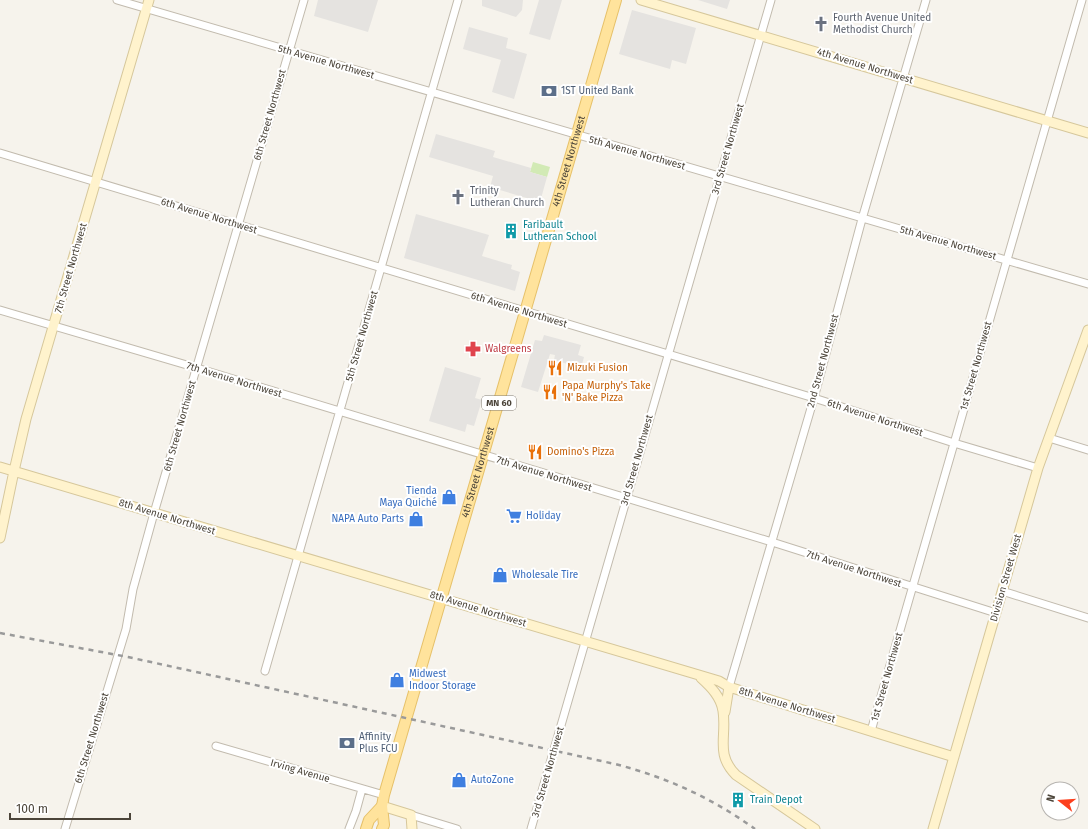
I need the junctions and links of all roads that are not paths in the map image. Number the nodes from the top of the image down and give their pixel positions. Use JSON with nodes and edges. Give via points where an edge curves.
{"nodes":[{"id":1,"x":117,"y":0,"type":"edge"},
{"id":2,"x":304,"y":0,"type":"edge"},
{"id":3,"x":458,"y":0,"type":"edge"},
{"id":4,"x":616,"y":0,"type":"edge"},
{"id":5,"x":641,"y":0,"type":"edge"},
{"id":6,"x":771,"y":0,"type":"edge"},
{"id":7,"x":926,"y":0,"type":"edge"},
{"id":8,"x":1082,"y":0,"type":"edge"},
{"id":9,"x":148,"y":4,"type":"edge"},
{"id":10,"x":761,"y":35,"type":"junction"},
{"id":11,"x":289,"y":51,"type":"junction"},
{"id":12,"x":904,"y":78,"type":"junction"},
{"id":13,"x":432,"y":93,"type":"junction"},
{"id":14,"x":1048,"y":121,"type":"junction"},
{"id":15,"x":1088,"y":133,"type":"edge"},
{"id":16,"x":577,"y":135,"type":"junction"},
{"id":17,"x":0,"y":153,"type":"edge"},
{"id":18,"x":720,"y":177,"type":"junction"},
{"id":19,"x":96,"y":182,"type":"junction"},
{"id":20,"x":862,"y":219,"type":"junction"},
{"id":21,"x":238,"y":225,"type":"junction"},
{"id":22,"x":1007,"y":260,"type":"junction"},
{"id":23,"x":381,"y":268,"type":"junction"},
{"id":24,"x":1088,"y":284,"type":"edge"},
{"id":25,"x":0,"y":310,"type":"edge"},
{"id":26,"x":526,"y":312,"type":"junction"},
{"id":27,"x":54,"y":326,"type":"junction"},
{"id":28,"x":1088,"y":330,"type":"edge"},
{"id":29,"x":668,"y":354,"type":"junction"},
{"id":30,"x":197,"y":368,"type":"junction"},
{"id":31,"x":814,"y":398,"type":"junction"},
{"id":32,"x":340,"y":412,"type":"junction"},
{"id":33,"x":1049,"y":438,"type":"junction"},
{"id":34,"x":954,"y":443,"type":"junction"},
{"id":35,"x":1088,"y":450,"type":"edge"},
{"id":36,"x":483,"y":455,"type":"junction"},
{"id":37,"x":0,"y":467,"type":"edge"},
{"id":38,"x":1038,"y":468,"type":"junction"},
{"id":39,"x":14,"y":471,"type":"junction"},
{"id":40,"x":626,"y":498,"type":"junction"},
{"id":41,"x":154,"y":513,"type":"junction"},
{"id":42,"x":0,"y":538,"type":"edge"},
{"id":43,"x":772,"y":542,"type":"junction"},
{"id":44,"x":299,"y":556,"type":"junction"},
{"id":45,"x":913,"y":588,"type":"junction"},
{"id":46,"x":1002,"y":591,"type":"junction"},
{"id":47,"x":442,"y":598,"type":"junction"},
{"id":48,"x":996,"y":613,"type":"junction"},
{"id":49,"x":1088,"y":618,"type":"edge"},
{"id":50,"x":585,"y":641,"type":"junction"},
{"id":51,"x":265,"y":671,"type":"dead end"},
{"id":52,"x":698,"y":675,"type":"junction"},
{"id":53,"x":729,"y":687,"type":"junction"},
{"id":54,"x":724,"y":723,"type":"junction"},
{"id":55,"x":871,"y":731,"type":"junction"},
{"id":56,"x":216,"y":746,"type":"dead end"},
{"id":57,"x":954,"y":757,"type":"junction"},
{"id":58,"x":362,"y":789,"type":"junction"},
{"id":59,"x":384,"y":795,"type":"junction"},
{"id":60,"x":382,"y":806,"type":"junction"},
{"id":61,"x":411,"y":815,"type":"junction"},
{"id":62,"x":65,"y":829,"type":"edge"},
{"id":63,"x":349,"y":829,"type":"edge"},
{"id":64,"x":366,"y":829,"type":"edge"},
{"id":65,"x":382,"y":829,"type":"edge"},
{"id":66,"x":412,"y":829,"type":"edge"},
{"id":67,"x":457,"y":829,"type":"edge"},
{"id":68,"x":531,"y":829,"type":"edge"},
{"id":69,"x":815,"y":829,"type":"edge"},
{"id":70,"x":933,"y":829,"type":"edge"}],
"edges":[{"from":1,"to":9,"type":"street","name":"5th Avenue Northwest"},
{"from":2,"to":11,"type":"street","name":"6th Street Northwest"},
{"from":3,"to":13,"type":"street","name":"5th Street Northwest"},
{"from":4,"to":16,"type":"main road","name":"4th Street Northwest","number":"MN 60"},
{"from":5,"to":10,"type":"street","name":"4th Avenue Northwest"},
{"from":6,"to":10,"type":"street","name":"3rd Street Northwest"},
{"from":7,"to":12,"type":"street","name":"2nd Street Northwest"},
{"from":8,"to":14,"type":"street","name":"1st Street Northwest"},
{"from":9,"to":11,"type":"street","name":"5th Avenue Northwest"},
{"from":9,"to":19,"type":"street","name":"7th Street Northwest"},
{"from":10,"to":12,"type":"street","name":"4th Avenue Northwest"},
{"from":10,"to":18,"type":"street","name":"3rd Street Northwest"},
{"from":11,"to":13,"type":"street","name":"5th Avenue Northwest"},
{"from":11,"to":21,"type":"street","name":"6th Street Northwest"},
{"from":12,"to":14,"type":"street","name":"4th Avenue Northwest"},
{"from":12,"to":20,"type":"street","name":"2nd Street Northwest"},
{"from":13,"to":16,"type":"street","name":"5th Avenue Northwest"},
{"from":13,"to":23,"type":"street","name":"5th Street Northwest"},
{"from":14,"to":15,"type":"street","name":"4th Avenue Northwest"},
{"from":14,"to":22,"type":"street","name":"1st Street Northwest"},
{"from":16,"to":18,"type":"street","name":"5th Avenue Northwest"},
{"from":16,"to":26,"type":"main road","name":"4th Street Northwest","number":"MN 60"},
{"from":17,"to":19,"type":"street","name":"6th Avenue Northwest"},
{"from":18,"to":20,"type":"street","name":"5th Avenue Northwest"},
{"from":18,"to":29,"type":"street","name":"3rd Street Northwest"},
{"from":19,"to":21,"type":"street","name":"6th Avenue Northwest"},
{"from":19,"to":27,"type":"street","name":"7th Street Northwest"},
{"from":20,"to":22,"type":"street","name":"5th Avenue Northwest"},
{"from":20,"to":31,"type":"street","name":"2nd Street Northwest"},
{"from":21,"to":23,"type":"street","name":"6th Avenue Northwest"},
{"from":21,"to":30,"type":"street","name":"6th Street Northwest"},
{"from":22,"to":24,"type":"street","name":"5th Avenue Northwest"},
{"from":22,"to":34,"type":"street","name":"1st Street Northwest"},
{"from":23,"to":26,"type":"street","name":"6th Avenue Northwest"},
{"from":23,"to":32,"type":"street","name":"5th Street Northwest"},
{"from":25,"to":27,"type":"street","name":"7th Avenue Northwest"},
{"from":26,"to":29,"type":"street","name":"6th Avenue Northwest"},
{"from":26,"to":36,"type":"main road","name":"4th Street Northwest","number":"MN 60"},
{"from":27,"to":30,"type":"street","name":"7th Avenue Northwest"},
{"from":27,"to":39,"type":"street","name":"7th Street Northwest","via":[[26,419]]},
{"from":28,"to":33,"type":"street","name":"Division Street West"},
{"from":29,"to":31,"type":"street","name":"6th Avenue Northwest"},
{"from":29,"to":40,"type":"street","name":"3rd Street Northwest"},
{"from":30,"to":32,"type":"street","name":"7th Avenue Northwest"},
{"from":30,"to":41,"type":"street","name":"6th Street Northwest"},
{"from":31,"to":34,"type":"street","name":"6th Avenue Northwest"},
{"from":31,"to":43,"type":"street","name":"2nd Street Northwest"},
{"from":32,"to":36,"type":"street","name":"7th Avenue Northwest"},
{"from":32,"to":44,"type":"street","name":"5th Street Northwest"},
{"from":33,"to":35,"type":"street"},
{"from":33,"to":38,"type":"street","name":"Division Street West"},
{"from":34,"to":38,"type":"street","name":"6th Avenue Northwest"},
{"from":34,"to":45,"type":"street","name":"1st Street Northwest"},
{"from":36,"to":40,"type":"street","name":"7th Avenue Northwest"},
{"from":36,"to":47,"type":"main road","name":"4th Street Northwest","number":"MN 60"},
{"from":37,"to":39,"type":"street","name":"8th Avenue Northwest"},
{"from":38,"to":46,"type":"street","name":"Division Street West"},
{"from":39,"to":41,"type":"street","name":"8th Avenue Northwest"},
{"from":39,"to":42,"type":"street","name":"7th Street Northwest"},
{"from":40,"to":43,"type":"street","name":"7th Avenue Northwest"},
{"from":40,"to":50,"type":"street","name":"3rd Street Northwest"},
{"from":41,"to":44,"type":"street","name":"8th Avenue Northwest"},
{"from":41,"to":62,"type":"street","name":"6th Street Northwest","via":[[133,589],[126,629]]},
{"from":43,"to":45,"type":"street","name":"7th Avenue Northwest"},
{"from":43,"to":53,"type":"street","name":"2nd Street Northwest"},
{"from":44,"to":47,"type":"street","name":"8th Avenue Northwest"},
{"from":44,"to":51,"type":"street","name":"5th Street Northwest"},
{"from":45,"to":48,"type":"street","name":"7th Avenue Northwest"},
{"from":45,"to":55,"type":"street","name":"1st Street Northwest"},
{"from":46,"to":48,"type":"street","name":"Division Street West"},
{"from":46,"to":49,"type":"street"},
{"from":47,"to":50,"type":"street","name":"8th Avenue Northwest"},
{"from":47,"to":59,"type":"main road","name":"4th Street Northwest","number":"MN 60"},
{"from":48,"to":57,"type":"street","name":"Division Street West"},
{"from":50,"to":52,"type":"street","name":"8th Avenue Northwest"},
{"from":50,"to":68,"type":"street","name":"3rd Street Northwest"},
{"from":52,"to":53,"type":"street","name":"8th Avenue Northwest"},
{"from":52,"to":54,"type":"street","via":[[718,698]]},
{"from":53,"to":54,"type":"street","name":"2nd Street Northwest"},
{"from":53,"to":55,"type":"street","name":"8th Avenue Northwest"},
{"from":54,"to":69,"type":"street","via":[[723,751],[730,769]]},
{"from":55,"to":57,"type":"street","name":"8th Avenue Northwest"},
{"from":56,"to":58,"type":"street","name":"Irving Avenue"},
{"from":57,"to":70,"type":"street","name":"Division Street West"},
{"from":58,"to":59,"type":"street","name":"Irving Avenue"},
{"from":58,"to":63,"type":"street"},
{"from":59,"to":60,"type":"main road","name":"4th Street Northwest","number":"MN 60"},
{"from":60,"to":61,"type":"street"},
{"from":60,"to":64,"type":"main road","via":[[369,820]]},
{"from":60,"to":65,"type":"main road","number":"MN 60"},
{"from":61,"to":66,"type":"street"},
{"from":61,"to":67,"type":"street"}]}
